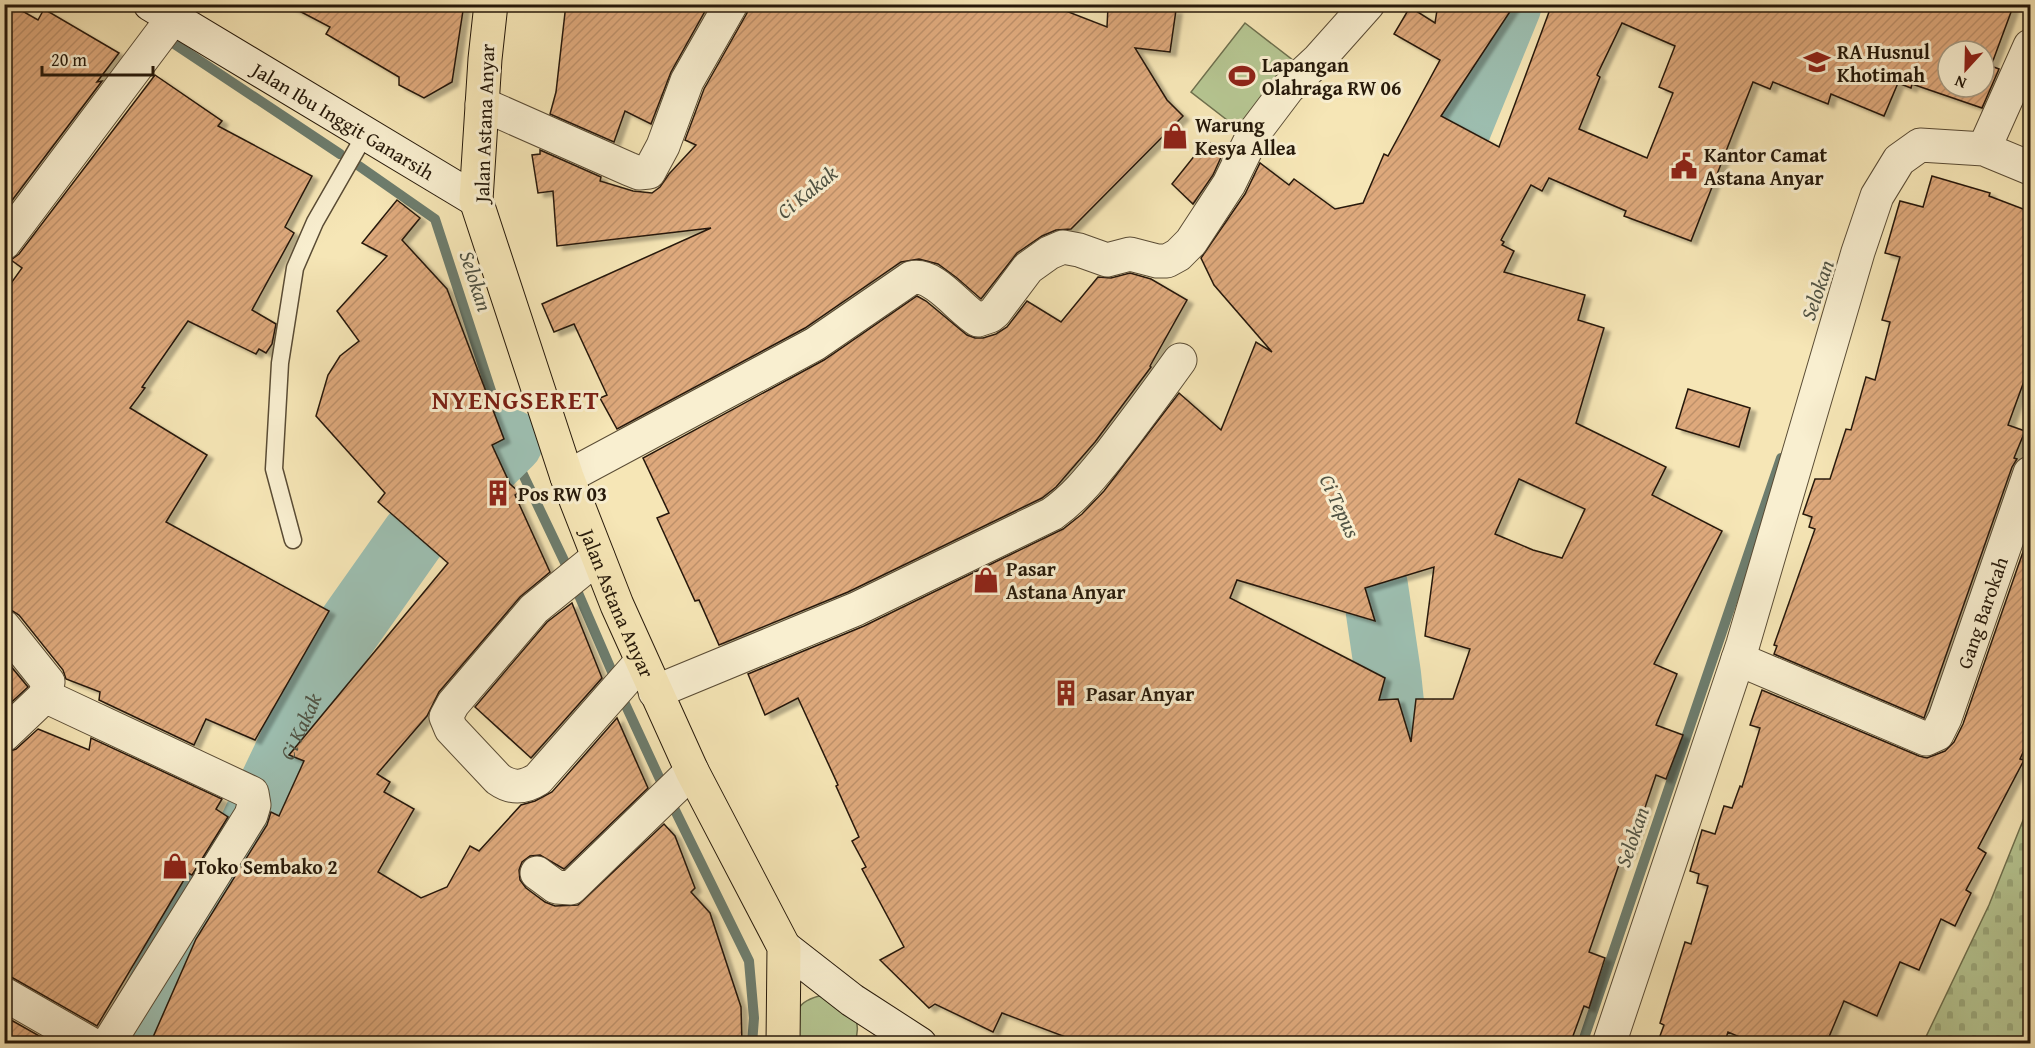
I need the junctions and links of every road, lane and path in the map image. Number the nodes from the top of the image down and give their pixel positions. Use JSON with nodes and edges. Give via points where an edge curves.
{"nodes":[{"id":1,"x":491,"y":4,"type":"edge"},
{"id":2,"x":730,"y":4,"type":"edge"},
{"id":3,"x":1368,"y":4,"type":"edge"},
{"id":4,"x":161,"y":11,"type":"edge"},
{"id":5,"x":2031,"y":46,"type":"edge"},
{"id":6,"x":482,"y":104,"type":"junction"},
{"id":7,"x":366,"y":133,"type":"junction"},
{"id":8,"x":1984,"y":149,"type":"junction"},
{"id":9,"x":2031,"y":168,"type":"edge"},
{"id":10,"x":476,"y":200,"type":"junction"},
{"id":11,"x":4,"y":243,"type":"edge"},
{"id":12,"x":1180,"y":360,"type":"dead end"},
{"id":13,"x":2031,"y":473,"type":"edge"},
{"id":14,"x":567,"y":477,"type":"junction"},
{"id":15,"x":293,"y":540,"type":"dead end"},
{"id":16,"x":598,"y":557,"type":"junction"},
{"id":17,"x":4,"y":627,"type":"edge"},
{"id":18,"x":1738,"y":659,"type":"junction"},
{"id":19,"x":641,"y":662,"type":"junction"},
{"id":20,"x":655,"y":692,"type":"junction"},
{"id":21,"x":45,"y":696,"type":"junction"},
{"id":22,"x":4,"y":735,"type":"edge"},
{"id":23,"x":692,"y":771,"type":"junction"},
{"id":24,"x":537,"y":873,"type":"dead end"},
{"id":25,"x":784,"y":946,"type":"junction"},
{"id":26,"x":4,"y":994,"type":"edge"},
{"id":27,"x":91,"y":1044,"type":"edge"},
{"id":28,"x":108,"y":1044,"type":"edge"},
{"id":29,"x":783,"y":1044,"type":"edge"},
{"id":30,"x":920,"y":1044,"type":"edge"},
{"id":31,"x":1609,"y":1044,"type":"edge"}],
"edges":[{"from":1,"to":6,"type":"main road","name":"Jalan Astana Anyar"},
{"from":2,"to":6,"type":"street","via":[[687,81],[649,172],[629,169]]},
{"from":3,"to":14,"type":"street","via":[[1287,88],[1254,133],[1229,184],[1178,255],[1167,261],[1130,254],[1107,260],[1063,246],[1028,268],[995,312],[978,320],[933,282],[919,276],[911,278],[815,344]]},
{"from":4,"to":7,"type":"street","name":"Jalan Ibu Inggit Ganarsih"},
{"from":4,"to":11,"type":"street"},
{"from":5,"to":8,"type":"street"},
{"from":6,"to":10,"type":"main road","name":"Jalan Astana Anyar"},
{"from":7,"to":10,"type":"street","name":"Jalan Ibu Inggit Ganarsih"},
{"from":7,"to":15,"type":"lane","via":[[315,222],[295,268],[280,363],[274,469]]},
{"from":8,"to":9,"type":"street"},
{"from":8,"to":18,"type":"street","via":[[1920,145],[1899,160],[1877,196]]},
{"from":10,"to":14,"type":"main road","name":"Jalan Astana Anyar"},
{"from":12,"to":20,"type":"street","via":[[1082,489],[1053,514],[856,609]]},
{"from":13,"to":18,"type":"street","name":"Gang Barokah","via":[[1937,734],[1926,739]]},
{"from":14,"to":16,"type":"main road","name":"Jalan Astana Anyar"},
{"from":16,"to":19,"type":"main road","name":"Jalan Astana Anyar"},
{"from":16,"to":19,"type":"street","via":[[534,609],[446,717],[451,729],[498,779],[506,785],[528,785],[538,779]]},
{"from":17,"to":21,"type":"street","via":[[48,682]]},
{"from":18,"to":31,"type":"street"},
{"from":19,"to":20,"type":"main road","name":"Jalan Astana Anyar"},
{"from":20,"to":23,"type":"main road","name":"Jalan Astana Anyar"},
{"from":21,"to":22,"type":"street"},
{"from":21,"to":28,"type":"street","via":[[252,793],[251,815]]},
{"from":23,"to":24,"type":"street","via":[[571,888],[556,887]]},
{"from":23,"to":25,"type":"main road","name":"Jalan Astana Anyar"},
{"from":25,"to":29,"type":"main road","name":"Jalan Astana Anyar"},
{"from":25,"to":30,"type":"street","via":[[852,1000]]},
{"from":26,"to":27,"type":"street"}]}
